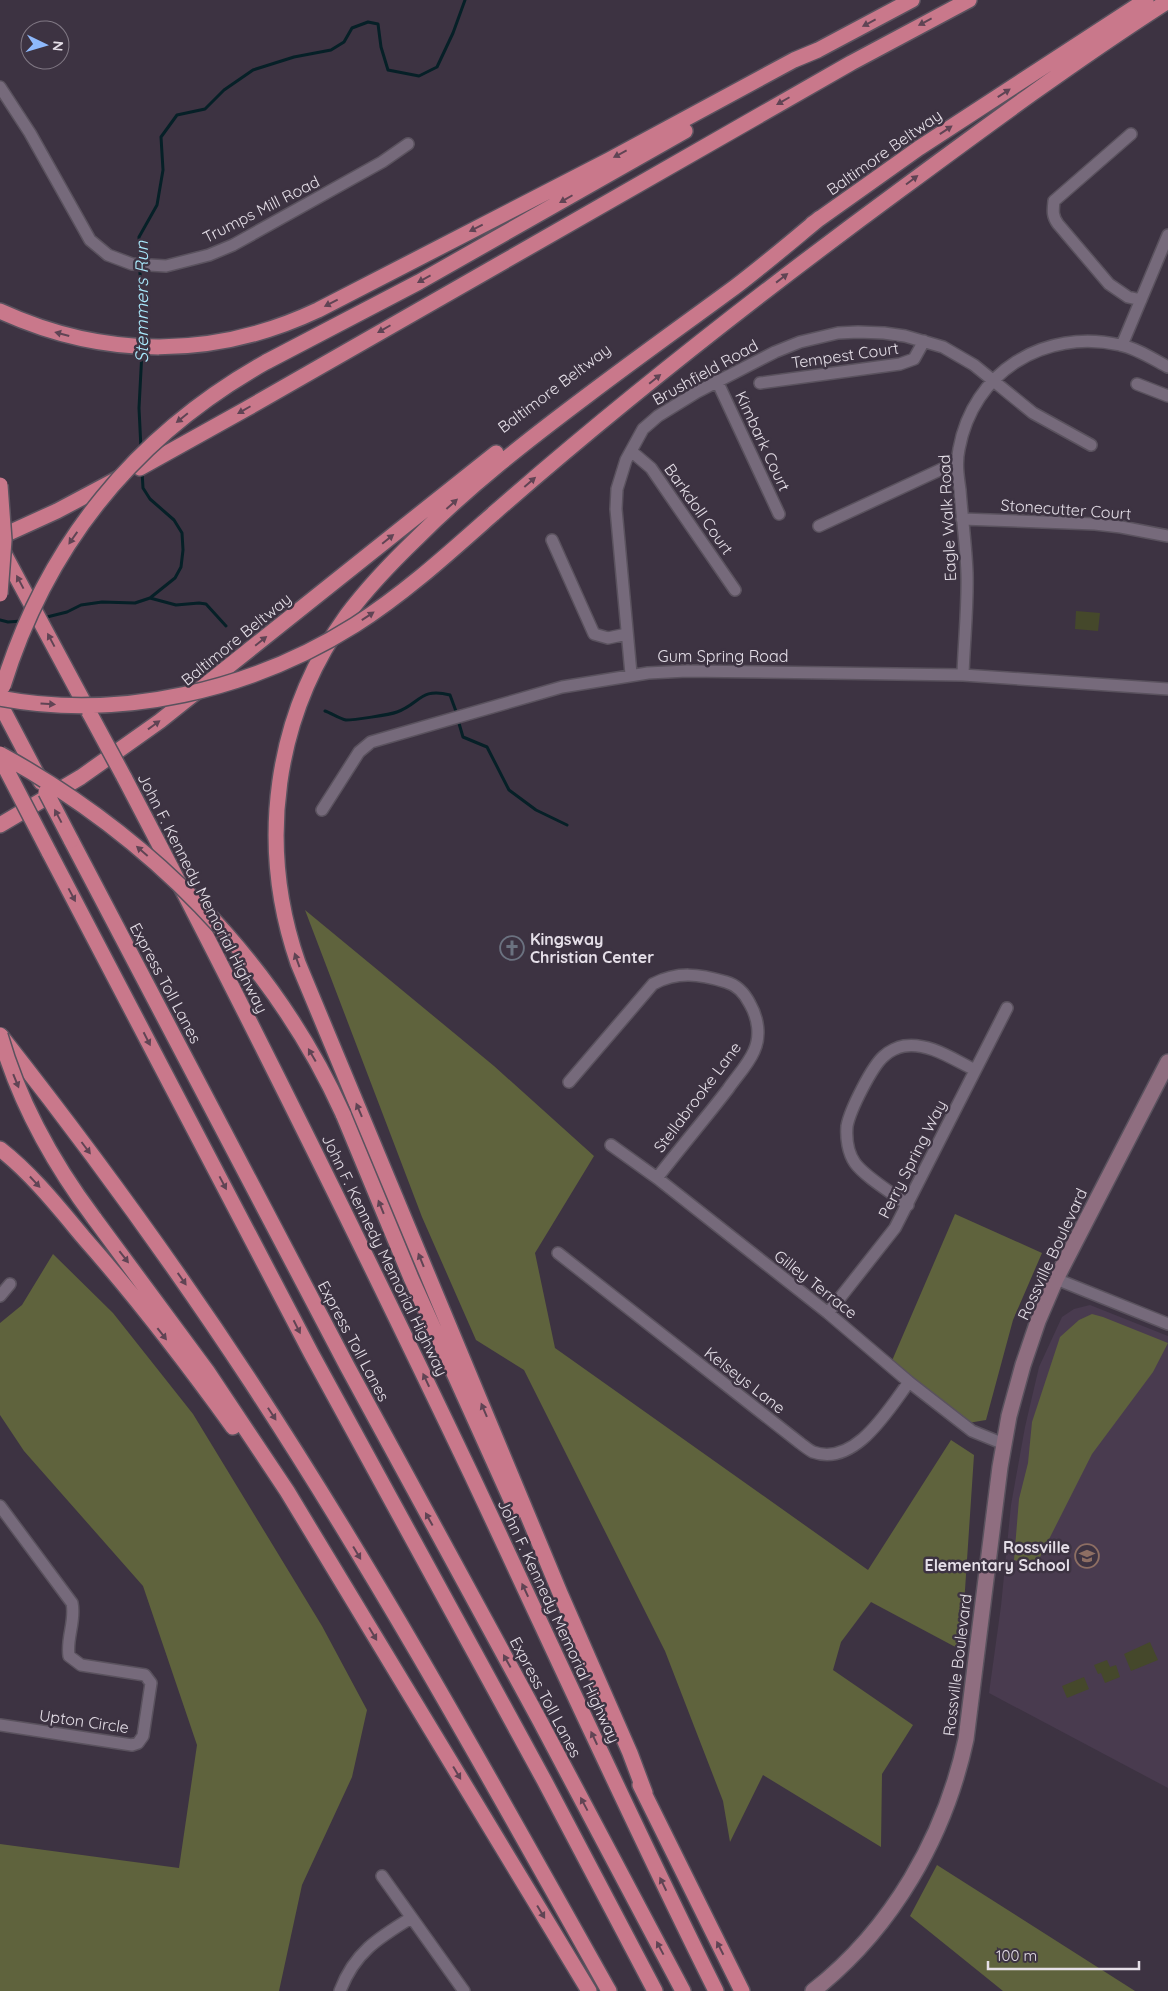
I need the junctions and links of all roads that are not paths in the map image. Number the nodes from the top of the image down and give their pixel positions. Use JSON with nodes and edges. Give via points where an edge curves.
{"nodes":[{"id":1,"x":912,"y":0,"type":"edge"},
{"id":2,"x":968,"y":0,"type":"edge"},
{"id":3,"x":1146,"y":0,"type":"edge"},
{"id":4,"x":1168,"y":0,"type":"edge"},
{"id":5,"x":818,"y":50,"type":"junction"},
{"id":6,"x":0,"y":87,"type":"edge"},
{"id":7,"x":1131,"y":134,"type":"dead end"},
{"id":8,"x":408,"y":144,"type":"dead end"},
{"id":9,"x":820,"y":218,"type":"junction"},
{"id":10,"x":1168,"y":234,"type":"edge"},
{"id":11,"x":1141,"y":300,"type":"junction"},
{"id":12,"x":0,"y":311,"type":"edge"},
{"id":13,"x":924,"y":341,"type":"junction"},
{"id":14,"x":1122,"y":345,"type":"junction"},
{"id":15,"x":1168,"y":366,"type":"edge"},
{"id":16,"x":993,"y":380,"type":"junction"},
{"id":17,"x":717,"y":382,"type":"junction"},
{"id":18,"x":760,"y":383,"type":"dead end"},
{"id":19,"x":1137,"y":384,"type":"dead end"},
{"id":20,"x":1168,"y":396,"type":"edge"},
{"id":21,"x":1091,"y":444,"type":"dead end"},
{"id":22,"x":632,"y":451,"type":"junction"},
{"id":23,"x":957,"y":462,"type":"junction"},
{"id":24,"x":0,"y":485,"type":"edge"},
{"id":25,"x":779,"y":514,"type":"dead end"},
{"id":26,"x":962,"y":519,"type":"junction"},
{"id":27,"x":819,"y":526,"type":"dead end"},
{"id":28,"x":1168,"y":536,"type":"edge"},
{"id":29,"x":0,"y":537,"type":"edge"},
{"id":30,"x":552,"y":540,"type":"dead end"},
{"id":31,"x":0,"y":546,"type":"edge"},
{"id":32,"x":735,"y":590,"type":"dead end"},
{"id":33,"x":0,"y":594,"type":"edge"},
{"id":34,"x":627,"y":634,"type":"junction"},
{"id":35,"x":630,"y":674,"type":"junction"},
{"id":36,"x":963,"y":675,"type":"junction"},
{"id":37,"x":1168,"y":689,"type":"edge"},
{"id":38,"x":0,"y":696,"type":"edge"},
{"id":39,"x":0,"y":704,"type":"edge"},
{"id":40,"x":0,"y":756,"type":"edge"},
{"id":41,"x":322,"y":810,"type":"dead end"},
{"id":42,"x":0,"y":825,"type":"edge"},
{"id":43,"x":1007,"y":1008,"type":"dead end"},
{"id":44,"x":0,"y":1035,"type":"edge"},
{"id":45,"x":1168,"y":1062,"type":"edge"},
{"id":46,"x":975,"y":1070,"type":"junction"},
{"id":47,"x":569,"y":1082,"type":"dead end"},
{"id":48,"x":611,"y":1145,"type":"dead end"},
{"id":49,"x":0,"y":1149,"type":"edge"},
{"id":50,"x":657,"y":1178,"type":"junction"},
{"id":51,"x":908,"y":1205,"type":"junction"},
{"id":52,"x":558,"y":1253,"type":"dead end"},
{"id":53,"x":1056,"y":1279,"type":"junction"},
{"id":54,"x":10,"y":1284,"type":"dead end"},
{"id":55,"x":0,"y":1296,"type":"edge"},
{"id":56,"x":828,"y":1313,"type":"junction"},
{"id":57,"x":1168,"y":1324,"type":"edge"},
{"id":58,"x":909,"y":1382,"type":"junction"},
{"id":59,"x":1004,"y":1444,"type":"junction"},
{"id":60,"x":0,"y":1506,"type":"edge"},
{"id":61,"x":348,"y":1592,"type":"junction"},
{"id":62,"x":0,"y":1725,"type":"edge"},
{"id":63,"x":645,"y":1794,"type":"junction"},
{"id":64,"x":382,"y":1876,"type":"dead end"},
{"id":65,"x":411,"y":1918,"type":"junction"},
{"id":66,"x":340,"y":1991,"type":"edge"},
{"id":67,"x":464,"y":1991,"type":"edge"},
{"id":68,"x":589,"y":1991,"type":"edge"},
{"id":69,"x":609,"y":1991,"type":"edge"},
{"id":70,"x":655,"y":1991,"type":"edge"},
{"id":71,"x":683,"y":1991,"type":"edge"},
{"id":72,"x":716,"y":1991,"type":"edge"},
{"id":73,"x":742,"y":1991,"type":"edge"},
{"id":74,"x":813,"y":1991,"type":"edge"}],
"edges":[{"from":1,"to":5,"type":"highway","one_way":true},
{"from":2,"to":29,"type":"highway","one_way":true,"via":[[827,76],[163,456]]},
{"from":9,"to":3,"type":"highway","name":"Baltimore Beltway","one_way":true,"via":[[942,133]]},
{"from":38,"to":4,"type":"highway","one_way":true,"bridge":true,"via":[[60,705],[130,702],[202,690],[257,674],[307,652],[370,615],[415,581],[675,362],[842,232],[981,130]]},
{"from":5,"to":12,"type":"highway","one_way":true,"via":[[302,317],[250,335],[175,347],[110,344],[47,330]]},
{"from":5,"to":38,"type":"highway","one_way":true,"bridge":true,"via":[[788,73],[540,214],[266,362],[182,417],[149,446],[108,490],[67,546],[43,586],[18,642]]},
{"from":6,"to":8,"type":"street","name":"Trumps Mill Road","via":[[30,133],[90,240],[108,255],[138,264],[173,266],[209,256],[374,167]]},
{"from":7,"to":11,"type":"street","via":[[1054,201],[1053,211],[1058,224],[1110,284],[1128,297]]},
{"from":42,"to":9,"type":"highway","name":"Baltimore Beltway","one_way":true,"via":[[81,777],[160,721],[552,411]]},
{"from":63,"to":9,"type":"highway","one_way":true,"via":[[298,963],[285,919],[278,878],[275,837],[278,788],[293,722],[319,659],[346,616],[400,554],[510,454],[737,285]]},
{"from":10,"to":11,"type":"street"},
{"from":11,"to":14,"type":"street"},
{"from":13,"to":16,"type":"street","name":"Brushfield Road","via":[[956,354]]},
{"from":13,"to":17,"type":"street","name":"Brushfield Road","via":[[884,333],[819,336],[775,352]]},
{"from":13,"to":18,"type":"street","name":"Tempest Court","via":[[914,358],[900,364]]},
{"from":14,"to":15,"type":"street","name":"Eagle Walk Road"},
{"from":14,"to":16,"type":"street","name":"Eagle Walk Road","via":[[1091,341],[1052,345],[1020,359]]},
{"from":16,"to":21,"type":"street","name":"Brushfield Road","via":[[1033,413]]},
{"from":16,"to":23,"type":"street","name":"Eagle Walk Road","via":[[971,408]]},
{"from":17,"to":22,"type":"street","name":"Brushfield Road","via":[[658,416],[643,429]]},
{"from":17,"to":25,"type":"street","name":"Kimbark Court"},
{"from":19,"to":20,"type":"street"},
{"from":22,"to":32,"type":"street","name":"Barkdoll Court","via":[[651,468]]},
{"from":22,"to":34,"type":"street","name":"Brushfield Road","via":[[619,480],[616,509]]},
{"from":23,"to":26,"type":"street","name":"Eagle Walk Road"},
{"from":23,"to":27,"type":"street"},
{"from":24,"to":33,"type":"highway","bridge":true,"via":[[4,540]]},
{"from":26,"to":28,"type":"street","name":"Stonecutter Court","via":[[1121,526]]},
{"from":26,"to":36,"type":"street","name":"Eagle Walk Road","via":[[967,574]]},
{"from":30,"to":34,"type":"street","via":[[594,634],[608,638]]},
{"from":72,"to":31,"type":"highway","name":"John F. Kennedy Memorial Highway","one_way":true,"bridge":true,"via":[[343,1209],[231,984]]},
{"from":34,"to":35,"type":"street","name":"Brushfield Road"},
{"from":35,"to":36,"type":"street","name":"Gum Spring Road","via":[[688,671]]},
{"from":35,"to":41,"type":"street","name":"Gum Spring Road","via":[[562,687],[371,742],[359,752]]},
{"from":36,"to":37,"type":"street","name":"Gum Spring Road"},
{"from":71,"to":39,"type":"highway","name":"Express Toll Lanes","one_way":true,"bridge":true,"via":[[355,1382]]},
{"from":63,"to":40,"type":"highway","one_way":true,"bridge":true,"via":[[607,1719],[315,1059],[245,957],[164,870],[116,829],[48,782]]},
{"from":40,"to":70,"type":"highway","one_way":true,"bridge":true,"via":[[311,1353]]},
{"from":43,"to":46,"type":"street","name":"Perry Spring Way"},
{"from":44,"to":61,"type":"highway","one_way":true,"bridge":true,"via":[[32,1118],[63,1174],[243,1424]]},
{"from":44,"to":69,"type":"highway","one_way":true,"via":[[163,1251],[282,1429],[453,1717]]},
{"from":45,"to":53,"type":"main road","name":"Rossville Boulevard"},
{"from":46,"to":51,"type":"street","name":"Perry Spring Way"},
{"from":46,"to":51,"type":"street","via":[[928,1048],[903,1046],[885,1055],[875,1065],[858,1098],[847,1125],[849,1151],[855,1163]]},
{"from":47,"to":50,"type":"street","name":"Stellabrooke Lane","via":[[653,984],[666,977],[680,974],[717,979],[731,983],[745,994],[757,1022],[754,1052]]},
{"from":48,"to":50,"type":"street","name":"Gilley Terrace"},
{"from":49,"to":61,"type":"highway","one_way":true,"via":[[51,1199],[141,1306],[224,1415]]},
{"from":50,"to":56,"type":"street","name":"Gilley Terrace"},
{"from":51,"to":56,"type":"street","name":"Perry Spring Way","via":[[895,1228]]},
{"from":52,"to":58,"type":"street","name":"Kelseys Lane","via":[[813,1452],[830,1454],[859,1444]]},
{"from":53,"to":57,"type":"street"},
{"from":53,"to":59,"type":"main road","name":"Rossville Boulevard","via":[[1023,1365]]},
{"from":54,"to":55,"type":"street"},
{"from":56,"to":58,"type":"street","name":"Gilley Terrace"},
{"from":58,"to":59,"type":"street","name":"Gilley Terrace","via":[[972,1431]]},
{"from":59,"to":74,"type":"main road","name":"Rossville Boulevard","via":[[969,1721],[951,1793],[922,1860],[891,1910],[850,1958]]},
{"from":60,"to":62,"type":"street","name":"Upton Circle","via":[[72,1603],[74,1617],[69,1656],[81,1664],[145,1675],[151,1682],[143,1736],[132,1745]]},
{"from":61,"to":68,"type":"highway","one_way":true},
{"from":73,"to":63,"type":"highway","one_way":true},
{"from":64,"to":65,"type":"street"},
{"from":65,"to":66,"type":"street","via":[[365,1950],[355,1961]]},
{"from":65,"to":67,"type":"street"}]}
